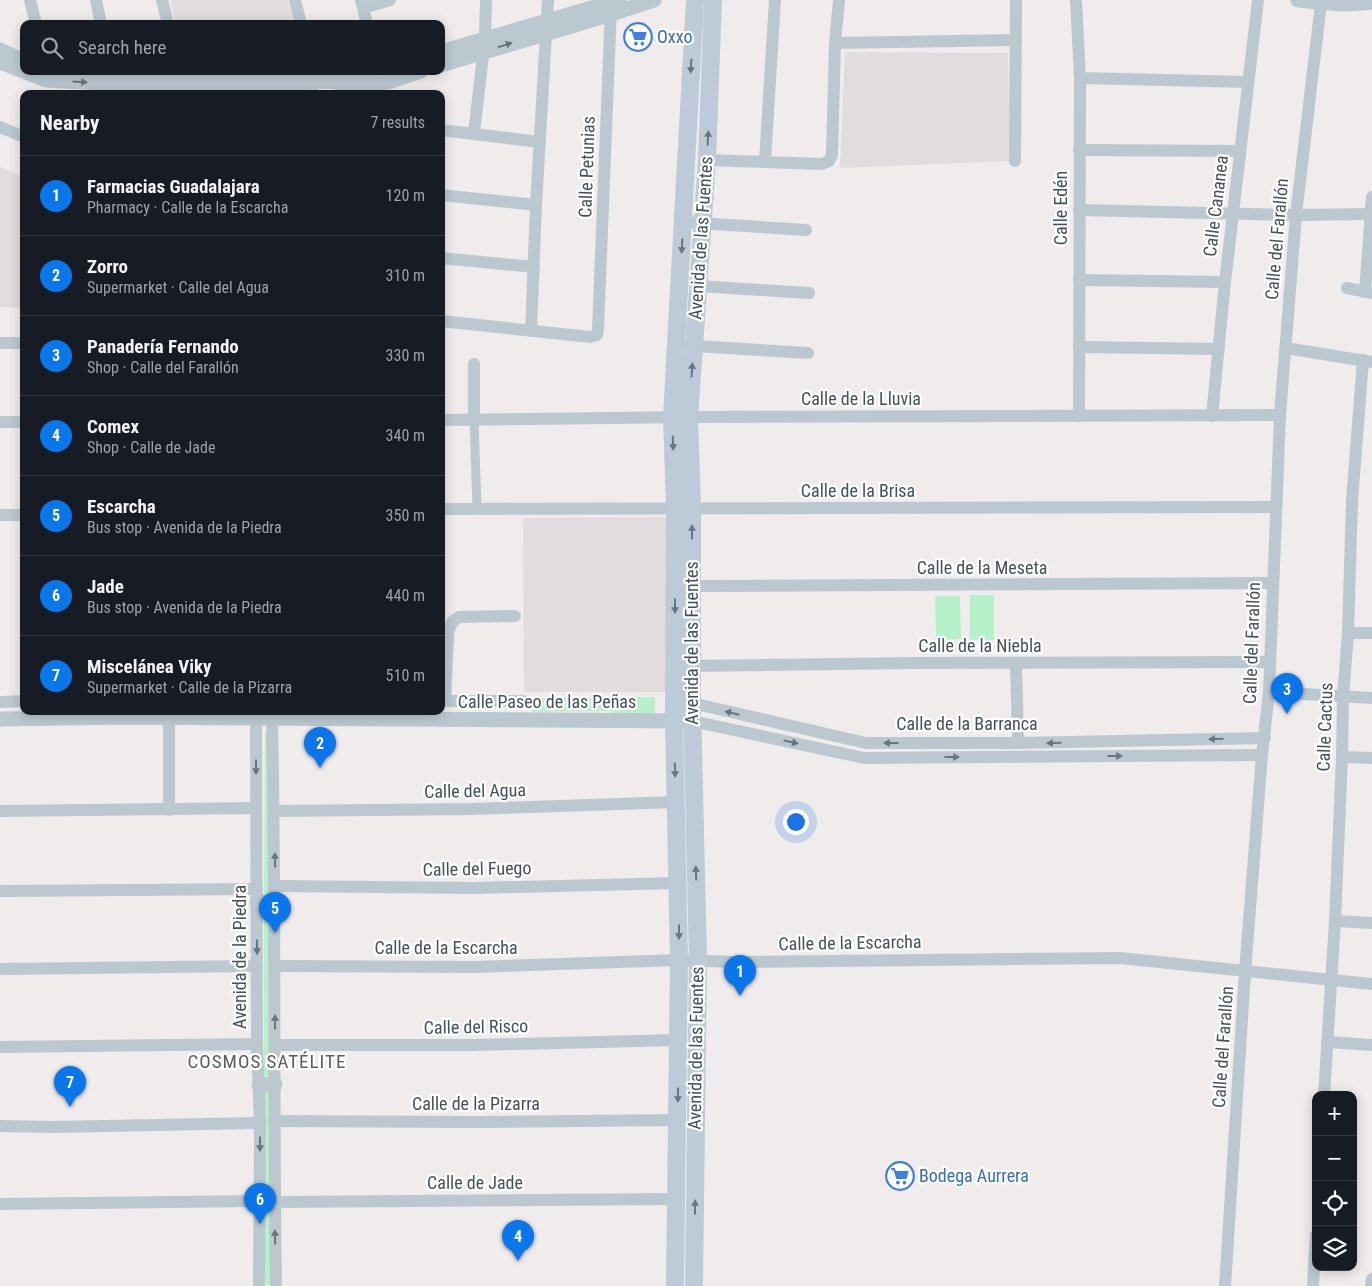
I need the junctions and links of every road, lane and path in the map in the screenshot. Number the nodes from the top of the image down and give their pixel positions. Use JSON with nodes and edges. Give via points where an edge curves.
{"nodes":[{"id":1,"x":30,"y":0,"type":"edge"},
{"id":2,"x":96,"y":0,"type":"edge"},
{"id":3,"x":162,"y":0,"type":"edge"},
{"id":4,"x":295,"y":0,"type":"edge"},
{"id":5,"x":390,"y":0,"type":"edge"},
{"id":6,"x":486,"y":0,"type":"edge"},
{"id":7,"x":548,"y":0,"type":"edge"},
{"id":8,"x":654,"y":0,"type":"edge"},
{"id":9,"x":695,"y":0,"type":"edge"},
{"id":10,"x":713,"y":0,"type":"edge"},
{"id":11,"x":775,"y":0,"type":"edge"},
{"id":12,"x":839,"y":0,"type":"edge"},
{"id":13,"x":1016,"y":0,"type":"edge"},
{"id":14,"x":1076,"y":0,"type":"edge"},
{"id":15,"x":1258,"y":0,"type":"edge"},
{"id":16,"x":1298,"y":0,"type":"edge"},
{"id":17,"x":1372,"y":2,"type":"edge"},
{"id":18,"x":1321,"y":3,"type":"junction"},
{"id":19,"x":362,"y":4,"type":"edge"},
{"id":20,"x":613,"y":4,"type":"edge"},
{"id":21,"x":35,"y":20,"type":"edge"},
{"id":22,"x":101,"y":20,"type":"edge"},
{"id":23,"x":167,"y":20,"type":"edge"},
{"id":24,"x":300,"y":20,"type":"edge"},
{"id":25,"x":366,"y":20,"type":"edge"},
{"id":26,"x":546,"y":27,"type":"junction"},
{"id":27,"x":1016,"y":40,"type":"junction"},
{"id":28,"x":835,"y":43,"type":"junction"},
{"id":29,"x":484,"y":45,"type":"junction"},
{"id":30,"x":0,"y":50,"type":"edge"},
{"id":31,"x":445,"y":51,"type":"edge"},
{"id":32,"x":20,"y":59,"type":"edge"},
{"id":33,"x":0,"y":62,"type":"edge"},
{"id":34,"x":445,"y":63,"type":"edge"},
{"id":35,"x":20,"y":68,"type":"edge"},
{"id":36,"x":403,"y":75,"type":"edge"},
{"id":37,"x":46,"y":76,"type":"edge"},
{"id":38,"x":113,"y":76,"type":"edge"},
{"id":39,"x":1080,"y":78,"type":"junction"},
{"id":40,"x":380,"y":80,"type":"edge"},
{"id":41,"x":181,"y":82,"type":"edge"},
{"id":42,"x":1248,"y":82,"type":"junction"},
{"id":43,"x":314,"y":85,"type":"edge"},
{"id":44,"x":247,"y":87,"type":"edge"},
{"id":45,"x":362,"y":90,"type":"edge"},
{"id":46,"x":0,"y":127,"type":"edge"},
{"id":47,"x":445,"y":130,"type":"edge"},
{"id":48,"x":474,"y":133,"type":"junction"},
{"id":49,"x":20,"y":136,"type":"edge"},
{"id":50,"x":540,"y":142,"type":"junction"},
{"id":51,"x":1079,"y":150,"type":"junction"},
{"id":52,"x":1240,"y":150,"type":"junction"},
{"id":53,"x":706,"y":160,"type":"junction"},
{"id":54,"x":1015,"y":161,"type":"dead end"},
{"id":55,"x":765,"y":162,"type":"junction"},
{"id":56,"x":445,"y":194,"type":"edge"},
{"id":57,"x":1372,"y":197,"type":"edge"},
{"id":58,"x":536,"y":205,"type":"junction"},
{"id":59,"x":1079,"y":210,"type":"junction"},
{"id":60,"x":1233,"y":214,"type":"junction"},
{"id":61,"x":1372,"y":214,"type":"edge"},
{"id":62,"x":1296,"y":215,"type":"junction"},
{"id":63,"x":683,"y":222,"type":"junction"},
{"id":64,"x":701,"y":223,"type":"junction"},
{"id":65,"x":806,"y":230,"type":"dead end"},
{"id":66,"x":445,"y":258,"type":"edge"},
{"id":67,"x":534,"y":267,"type":"junction"},
{"id":68,"x":1079,"y":280,"type":"junction"},
{"id":69,"x":1225,"y":282,"type":"junction"},
{"id":70,"x":698,"y":286,"type":"junction"},
{"id":71,"x":1346,"y":288,"type":"dead end"},
{"id":72,"x":1368,"y":292,"type":"edge"},
{"id":73,"x":809,"y":293,"type":"dead end"},
{"id":74,"x":445,"y":321,"type":"edge"},
{"id":75,"x":531,"y":331,"type":"junction"},
{"id":76,"x":20,"y":342,"type":"edge"},
{"id":77,"x":0,"y":343,"type":"edge"},
{"id":78,"x":694,"y":346,"type":"junction"},
{"id":79,"x":1079,"y":347,"type":"junction"},
{"id":80,"x":1286,"y":348,"type":"junction"},
{"id":81,"x":1219,"y":349,"type":"junction"},
{"id":82,"x":808,"y":353,"type":"dead end"},
{"id":83,"x":1368,"y":361,"type":"edge"},
{"id":84,"x":474,"y":364,"type":"dead end"},
{"id":85,"x":1280,"y":415,"type":"junction"},
{"id":86,"x":1079,"y":416,"type":"junction"},
{"id":87,"x":1212,"y":416,"type":"junction"},
{"id":88,"x":681,"y":417,"type":"junction"},
{"id":89,"x":445,"y":420,"type":"edge"},
{"id":90,"x":474,"y":420,"type":"junction"},
{"id":91,"x":0,"y":422,"type":"edge"},
{"id":92,"x":20,"y":422,"type":"edge"},
{"id":93,"x":1275,"y":507,"type":"junction"},
{"id":94,"x":477,"y":508,"type":"junction"},
{"id":95,"x":684,"y":508,"type":"junction"},
{"id":96,"x":445,"y":509,"type":"edge"},
{"id":97,"x":0,"y":515,"type":"edge"},
{"id":98,"x":20,"y":515,"type":"edge"},
{"id":99,"x":1272,"y":583,"type":"junction"},
{"id":100,"x":692,"y":586,"type":"junction"},
{"id":101,"x":515,"y":616,"type":"dead end"},
{"id":102,"x":1348,"y":632,"type":"junction"},
{"id":103,"x":1372,"y":633,"type":"edge"},
{"id":104,"x":1270,"y":662,"type":"junction"},
{"id":105,"x":1016,"y":663,"type":"junction"},
{"id":106,"x":691,"y":666,"type":"junction"},
{"id":107,"x":445,"y":674,"type":"edge"},
{"id":108,"x":1269,"y":692,"type":"junction"},
{"id":109,"x":1343,"y":697,"type":"junction"},
{"id":110,"x":1372,"y":698,"type":"edge"},
{"id":111,"x":20,"y":701,"type":"edge"},
{"id":112,"x":445,"y":701,"type":"edge"},
{"id":113,"x":523,"y":701,"type":"dead end"},
{"id":114,"x":0,"y":702,"type":"edge"},
{"id":115,"x":674,"y":703,"type":"junction"},
{"id":116,"x":692,"y":703,"type":"junction"},
{"id":117,"x":169,"y":718,"type":"junction"},
{"id":118,"x":256,"y":718,"type":"junction"},
{"id":119,"x":272,"y":718,"type":"junction"},
{"id":120,"x":0,"y":719,"type":"edge"},
{"id":121,"x":674,"y":721,"type":"junction"},
{"id":122,"x":692,"y":721,"type":"junction"},
{"id":123,"x":1265,"y":738,"type":"junction"},
{"id":124,"x":1018,"y":744,"type":"junction"},
{"id":125,"x":1262,"y":754,"type":"junction"},
{"id":126,"x":1342,"y":757,"type":"junction"},
{"id":127,"x":1372,"y":758,"type":"edge"},
{"id":128,"x":676,"y":802,"type":"junction"},
{"id":129,"x":256,"y":808,"type":"junction"},
{"id":130,"x":169,"y":810,"type":"junction"},
{"id":131,"x":0,"y":811,"type":"edge"},
{"id":132,"x":274,"y":811,"type":"junction"},
{"id":133,"x":678,"y":883,"type":"junction"},
{"id":134,"x":0,"y":891,"type":"edge"},
{"id":135,"x":275,"y":894,"type":"junction"},
{"id":136,"x":257,"y":896,"type":"junction"},
{"id":137,"x":1335,"y":921,"type":"junction"},
{"id":138,"x":1372,"y":923,"type":"edge"},
{"id":139,"x":679,"y":960,"type":"junction"},
{"id":140,"x":698,"y":961,"type":"junction"},
{"id":141,"x":257,"y":966,"type":"junction"},
{"id":142,"x":275,"y":966,"type":"junction"},
{"id":143,"x":0,"y":969,"type":"edge"},
{"id":144,"x":1245,"y":972,"type":"junction"},
{"id":145,"x":1331,"y":980,"type":"junction"},
{"id":146,"x":1372,"y":984,"type":"edge"},
{"id":147,"x":678,"y":1040,"type":"junction"},
{"id":148,"x":1326,"y":1042,"type":"junction"},
{"id":149,"x":257,"y":1044,"type":"junction"},
{"id":150,"x":275,"y":1045,"type":"junction"},
{"id":151,"x":1372,"y":1045,"type":"edge"},
{"id":152,"x":0,"y":1047,"type":"edge"},
{"id":153,"x":275,"y":1084,"type":"junction"},
{"id":154,"x":259,"y":1085,"type":"junction"},
{"id":155,"x":1324,"y":1091,"type":"edge"},
{"id":156,"x":678,"y":1120,"type":"junction"},
{"id":157,"x":274,"y":1121,"type":"junction"},
{"id":158,"x":260,"y":1123,"type":"junction"},
{"id":159,"x":0,"y":1126,"type":"edge"},
{"id":160,"x":676,"y":1199,"type":"junction"},
{"id":161,"x":260,"y":1201,"type":"junction"},
{"id":162,"x":275,"y":1202,"type":"junction"},
{"id":163,"x":0,"y":1204,"type":"edge"},
{"id":164,"x":676,"y":1224,"type":"junction"},
{"id":165,"x":694,"y":1247,"type":"junction"},
{"id":166,"x":1314,"y":1271,"type":"edge"},
{"id":167,"x":1372,"y":1279,"type":"edge"},
{"id":168,"x":259,"y":1286,"type":"edge"},
{"id":169,"x":276,"y":1286,"type":"edge"},
{"id":170,"x":674,"y":1286,"type":"edge"},
{"id":171,"x":694,"y":1286,"type":"edge"},
{"id":172,"x":1226,"y":1286,"type":"edge"},
{"id":173,"x":1313,"y":1286,"type":"edge"},
{"id":174,"x":1372,"y":1286,"type":"edge"}],
"edges":[{"from":1,"to":21,"type":"street"},
{"from":2,"to":22,"type":"street"},
{"from":3,"to":23,"type":"street"},
{"from":4,"to":24,"type":"street"},
{"from":5,"to":19,"type":"street"},
{"from":6,"to":29,"type":"street"},
{"from":7,"to":26,"type":"street"},
{"from":8,"to":20,"type":"street"},
{"from":9,"to":63,"type":"main road","name":"Avenida de las Fuentes","one_way":true},
{"from":53,"to":10,"type":"main road","name":"Avenida de las Fuentes","one_way":true},
{"from":11,"to":55,"type":"street"},
{"from":12,"to":28,"type":"street"},
{"from":13,"to":27,"type":"street"},
{"from":14,"to":39,"type":"street","name":"Calle Edén"},
{"from":15,"to":42,"type":"street","name":"Calle Cananea"},
{"from":16,"to":18,"type":"street"},
{"from":17,"to":18,"type":"street"},
{"from":18,"to":62,"type":"street","name":"Calle del Farallón"},
{"from":19,"to":25,"type":"street"},
{"from":20,"to":26,"type":"street"},
{"from":20,"to":75,"type":"street","name":"Calle Petunias","via":[[598,330],[590,337]]},
{"from":26,"to":29,"type":"street"},
{"from":26,"to":50,"type":"street"},
{"from":27,"to":28,"type":"street"},
{"from":27,"to":54,"type":"street"},
{"from":28,"to":55,"type":"street","via":[[832,155],[829,161],[822,164]]},
{"from":29,"to":31,"type":"street"},
{"from":29,"to":34,"type":"street"},
{"from":29,"to":48,"type":"street"},
{"from":30,"to":32,"type":"street"},
{"from":33,"to":35,"type":"street"},
{"from":36,"to":40,"type":"street"},
{"from":37,"to":38,"type":"street","one_way":true},
{"from":38,"to":41,"type":"street"},
{"from":39,"to":42,"type":"street"},
{"from":39,"to":51,"type":"street","name":"Calle Edén"},
{"from":40,"to":43,"type":"street","via":[[357,78]]},
{"from":40,"to":45,"type":"street"},
{"from":41,"to":44,"type":"street"},
{"from":42,"to":52,"type":"street","name":"Calle Cananea"},
{"from":43,"to":44,"type":"street"},
{"from":46,"to":49,"type":"street"},
{"from":47,"to":48,"type":"street"},
{"from":48,"to":50,"type":"street"},
{"from":50,"to":58,"type":"street"},
{"from":51,"to":52,"type":"street"},
{"from":51,"to":59,"type":"street","name":"Calle Edén"},
{"from":52,"to":60,"type":"street","name":"Calle Cananea"},
{"from":53,"to":55,"type":"street"},
{"from":53,"to":64,"type":"main road","name":"Avenida de las Fuentes"},
{"from":56,"to":58,"type":"street"},
{"from":57,"to":61,"type":"street"},
{"from":58,"to":67,"type":"street"},
{"from":59,"to":60,"type":"street"},
{"from":59,"to":68,"type":"street","name":"Calle Edén"},
{"from":60,"to":62,"type":"street"},
{"from":60,"to":69,"type":"street","name":"Calle Cananea"},
{"from":61,"to":62,"type":"street"},
{"from":61,"to":72,"type":"street"},
{"from":62,"to":80,"type":"street","name":"Calle del Farallón"},
{"from":63,"to":64,"type":"street"},
{"from":63,"to":88,"type":"main road","name":"Avenida de las Fuentes","one_way":true},
{"from":64,"to":65,"type":"street"},
{"from":64,"to":70,"type":"main road","name":"Avenida de las Fuentes"},
{"from":66,"to":67,"type":"street"},
{"from":67,"to":75,"type":"street"},
{"from":68,"to":69,"type":"street"},
{"from":68,"to":79,"type":"street","name":"Calle Edén"},
{"from":69,"to":81,"type":"street","name":"Calle Cananea"},
{"from":70,"to":73,"type":"street"},
{"from":70,"to":78,"type":"main road","name":"Avenida de las Fuentes"},
{"from":71,"to":72,"type":"street"},
{"from":74,"to":75,"type":"street"},
{"from":76,"to":77,"type":"street"},
{"from":78,"to":82,"type":"street"},
{"from":88,"to":78,"type":"main road","name":"Avenida de las Fuentes","one_way":true},
{"from":79,"to":81,"type":"street"},
{"from":79,"to":86,"type":"street","name":"Calle Edén"},
{"from":80,"to":83,"type":"street"},
{"from":80,"to":85,"type":"street","name":"Calle del Farallón"},
{"from":81,"to":87,"type":"street","name":"Calle Cananea"},
{"from":83,"to":102,"type":"street","name":"Calle Cactus","via":[[1352,501]]},
{"from":84,"to":90,"type":"street"},
{"from":85,"to":87,"type":"street","name":"Calle de la Lluvia"},
{"from":85,"to":93,"type":"street","name":"Calle del Farallón"},
{"from":86,"to":87,"type":"street","name":"Calle de la Lluvia"},
{"from":86,"to":88,"type":"street","name":"Calle de la Lluvia"},
{"from":88,"to":90,"type":"street","name":"Calle de la Lluvia"},
{"from":88,"to":95,"type":"main road","name":"Avenida de las Fuentes"},
{"from":89,"to":90,"type":"street","name":"Calle de la Lluvia"},
{"from":90,"to":94,"type":"street"},
{"from":91,"to":92,"type":"street"},
{"from":93,"to":95,"type":"street","name":"Calle de la Brisa"},
{"from":93,"to":99,"type":"street","name":"Calle del Farallón"},
{"from":94,"to":95,"type":"street","name":"Calle de la Brisa"},
{"from":94,"to":96,"type":"street","name":"Calle de la Brisa"},
{"from":100,"to":95,"type":"main road","name":"Avenida de las Fuentes","one_way":true},
{"from":95,"to":115,"type":"main road","name":"Avenida de las Fuentes","one_way":true},
{"from":97,"to":98,"type":"street"},
{"from":99,"to":100,"type":"street","name":"Calle de la Meseta"},
{"from":99,"to":104,"type":"street","name":"Calle del Farallón"},
{"from":100,"to":106,"type":"main road","name":"Avenida de las Fuentes"},
{"from":101,"to":107,"type":"street","via":[[459,617],[452,622]]},
{"from":102,"to":103,"type":"street"},
{"from":102,"to":109,"type":"street","name":"Calle Cactus"},
{"from":104,"to":105,"type":"street","name":"Calle de la Niebla"},
{"from":104,"to":108,"type":"street","name":"Calle del Farallón"},
{"from":105,"to":106,"type":"street","name":"Calle de la Niebla"},
{"from":105,"to":124,"type":"street"},
{"from":106,"to":116,"type":"main road","name":"Avenida de las Fuentes"},
{"from":108,"to":109,"type":"street"},
{"from":108,"to":123,"type":"street","name":"Calle del Farallón"},
{"from":109,"to":110,"type":"street"},
{"from":109,"to":126,"type":"street","name":"Calle Cactus"},
{"from":111,"to":114,"type":"street"},
{"from":112,"to":113,"type":"street","name":"Calle Paseo de las Peñas"},
{"from":115,"to":116,"type":"street","name":"Calle de la Barranca"},
{"from":115,"to":121,"type":"main road","name":"Avenida de las Fuentes"},
{"from":116,"to":122,"type":"main road","name":"Avenida de las Fuentes"},
{"from":124,"to":116,"type":"street","name":"Calle de la Barranca","one_way":true,"via":[[866,743]]},
{"from":117,"to":118,"type":"street","name":"Calle Paseo de las Peñas"},
{"from":117,"to":120,"type":"street","name":"Calle Paseo de las Peñas"},
{"from":117,"to":130,"type":"street"},
{"from":118,"to":119,"type":"street","name":"Calle Paseo de las Peñas"},
{"from":118,"to":129,"type":"street","name":"Avenida de la Piedra","one_way":true},
{"from":119,"to":121,"type":"street","name":"Calle Paseo de las Peñas"},
{"from":119,"to":132,"type":"street","name":"Avenida de la Piedra"},
{"from":121,"to":122,"type":"street","name":"Calle de la Barranca"},
{"from":121,"to":128,"type":"main road","name":"Avenida de las Fuentes","one_way":true},
{"from":122,"to":125,"type":"street","name":"Calle de la Barranca","one_way":true,"via":[[864,758]]},
{"from":140,"to":122,"type":"main road","name":"Avenida de las Fuentes","one_way":true},
{"from":123,"to":124,"type":"street","name":"Calle de la Barranca","one_way":true},
{"from":123,"to":125,"type":"street","name":"Calle del Farallón"},
{"from":125,"to":144,"type":"street","name":"Calle del Farallón"},
{"from":126,"to":127,"type":"street"},
{"from":126,"to":137,"type":"street","name":"Calle Cactus"},
{"from":128,"to":132,"type":"street","name":"Calle del Agua"},
{"from":128,"to":133,"type":"main road","name":"Avenida de las Fuentes"},
{"from":129,"to":130,"type":"street"},
{"from":129,"to":136,"type":"street","name":"Avenida de la Piedra"},
{"from":130,"to":131,"type":"street"},
{"from":135,"to":132,"type":"street","name":"Avenida de la Piedra","one_way":true},
{"from":133,"to":135,"type":"street","name":"Calle del Fuego"},
{"from":133,"to":139,"type":"main road","name":"Avenida de las Fuentes","one_way":true},
{"from":134,"to":136,"type":"street"},
{"from":135,"to":136,"type":"street"},
{"from":135,"to":142,"type":"street","name":"Avenida de la Piedra"},
{"from":136,"to":141,"type":"street","name":"Avenida de la Piedra","one_way":true},
{"from":137,"to":138,"type":"street"},
{"from":137,"to":145,"type":"street","name":"Calle Cactus"},
{"from":139,"to":140,"type":"street","name":"Calle de la Escarcha"},
{"from":139,"to":142,"type":"street","name":"Calle de la Escarcha","via":[[475,967]]},
{"from":139,"to":147,"type":"main road","name":"Avenida de las Fuentes"},
{"from":140,"to":144,"type":"street","name":"Calle de la Escarcha","via":[[1120,958]]},
{"from":165,"to":140,"type":"main road","name":"Avenida de las Fuentes","one_way":true},
{"from":141,"to":143,"type":"street"},
{"from":141,"to":149,"type":"street","name":"Avenida de la Piedra"},
{"from":150,"to":142,"type":"street","name":"Avenida de la Piedra","one_way":true},
{"from":144,"to":145,"type":"street","name":"Calle de la Escarcha"},
{"from":144,"to":172,"type":"street","name":"Calle del Farallón"},
{"from":145,"to":146,"type":"street","name":"Calle de la Escarcha"},
{"from":145,"to":148,"type":"street","name":"Calle Cactus"},
{"from":147,"to":150,"type":"street","name":"Calle del Risco"},
{"from":147,"to":156,"type":"main road","name":"Avenida de las Fuentes","one_way":true},
{"from":148,"to":151,"type":"street"},
{"from":148,"to":155,"type":"street","name":"Calle Cactus"},
{"from":149,"to":152,"type":"street"},
{"from":149,"to":154,"type":"street","name":"Avenida de la Piedra"},
{"from":150,"to":153,"type":"street","name":"Avenida de la Piedra"},
{"from":153,"to":154,"type":"street"},
{"from":153,"to":157,"type":"street","name":"Avenida de la Piedra"},
{"from":154,"to":158,"type":"street","name":"Avenida de la Piedra"},
{"from":156,"to":157,"type":"street","name":"Calle de la Pizarra"},
{"from":156,"to":160,"type":"main road","name":"Avenida de las Fuentes"},
{"from":157,"to":162,"type":"street","name":"Avenida de la Piedra"},
{"from":158,"to":159,"type":"street"},
{"from":158,"to":161,"type":"street","name":"Avenida de la Piedra","one_way":true},
{"from":160,"to":162,"type":"street","name":"Calle de Jade"},
{"from":160,"to":164,"type":"main road","name":"Avenida de las Fuentes"},
{"from":161,"to":163,"type":"street"},
{"from":161,"to":168,"type":"street","name":"Avenida de la Piedra"},
{"from":169,"to":162,"type":"street","name":"Avenida de la Piedra","one_way":true},
{"from":164,"to":165,"type":"street","via":[[680,1243]]},
{"from":164,"to":170,"type":"main road","name":"Avenida de las Fuentes"},
{"from":165,"to":171,"type":"main road","name":"Avenida de las Fuentes"},
{"from":166,"to":173,"type":"street"},
{"from":167,"to":174,"type":"street"}]}
